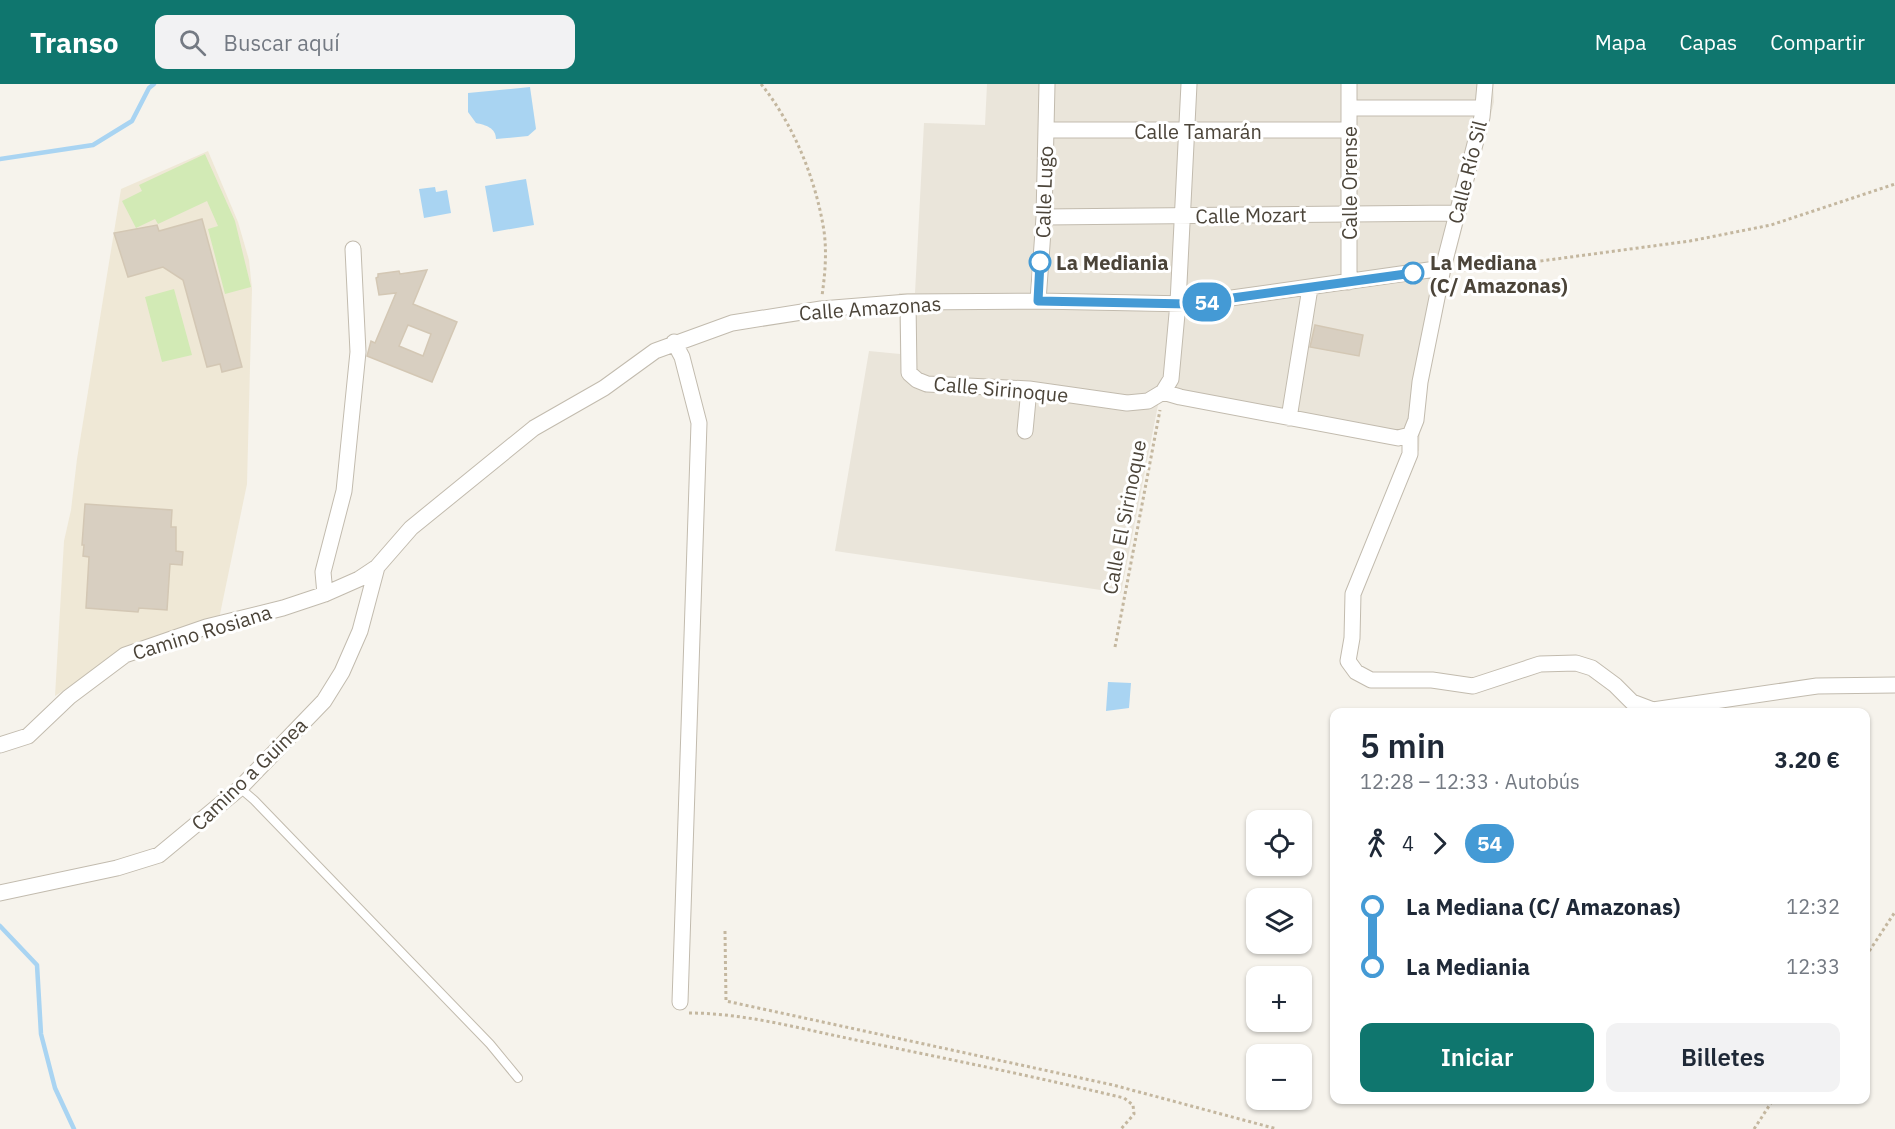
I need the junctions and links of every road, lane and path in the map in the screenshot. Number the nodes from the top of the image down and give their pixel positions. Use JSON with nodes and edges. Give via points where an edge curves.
{"nodes":[{"id":1,"x":761,"y":84,"type":"edge"},
{"id":2,"x":1047,"y":84,"type":"edge"},
{"id":3,"x":1189,"y":84,"type":"edge"},
{"id":4,"x":1349,"y":84,"type":"edge"},
{"id":5,"x":1485,"y":84,"type":"edge"},
{"id":6,"x":1350,"y":108,"type":"junction"},
{"id":7,"x":1483,"y":108,"type":"junction"},
{"id":8,"x":1046,"y":130,"type":"junction"},
{"id":9,"x":1350,"y":130,"type":"junction"},
{"id":10,"x":1187,"y":131,"type":"junction"},
{"id":11,"x":1895,"y":184,"type":"edge"},
{"id":12,"x":1458,"y":213,"type":"junction"},
{"id":13,"x":1349,"y":214,"type":"junction"},
{"id":14,"x":1181,"y":216,"type":"junction"},
{"id":15,"x":1044,"y":217,"type":"junction"},
{"id":16,"x":353,"y":249,"type":"dead end"},
{"id":17,"x":1443,"y":268,"type":"junction"},
{"id":18,"x":1349,"y":282,"type":"junction"},
{"id":19,"x":1310,"y":288,"type":"junction"},
{"id":20,"x":1038,"y":301,"type":"junction"},
{"id":21,"x":908,"y":302,"type":"junction"},
{"id":22,"x":1178,"y":303,"type":"junction"},
{"id":23,"x":821,"y":309,"type":"junction"},
{"id":24,"x":674,"y":342,"type":"junction"},
{"id":25,"x":1029,"y":389,"type":"junction"},
{"id":26,"x":1163,"y":392,"type":"junction"},
{"id":27,"x":1289,"y":418,"type":"junction"},
{"id":28,"x":1025,"y":431,"type":"dead end"},
{"id":29,"x":1410,"y":435,"type":"junction"},
{"id":30,"x":377,"y":567,"type":"junction"},
{"id":31,"x":325,"y":594,"type":"junction"},
{"id":32,"x":1115,"y":647,"type":"dead end"},
{"id":33,"x":1895,"y":685,"type":"edge"},
{"id":34,"x":1648,"y":708,"type":"edge"},
{"id":35,"x":1667,"y":708,"type":"edge"},
{"id":36,"x":0,"y":745,"type":"edge"},
{"id":37,"x":240,"y":789,"type":"junction"},
{"id":38,"x":0,"y":893,"type":"edge"},
{"id":39,"x":1895,"y":912,"type":"edge"},
{"id":40,"x":725,"y":931,"type":"dead end"},
{"id":41,"x":1870,"y":950,"type":"edge"},
{"id":42,"x":684,"y":1007,"type":"joint"},
{"id":43,"x":518,"y":1078,"type":"dead end"},
{"id":44,"x":1770,"y":1104,"type":"edge"},
{"id":45,"x":1121,"y":1129,"type":"edge"},
{"id":46,"x":1277,"y":1129,"type":"edge"},
{"id":47,"x":1754,"y":1129,"type":"edge"}],
"edges":[{"from":1,"to":23,"type":"path","via":[[797,143],[812,183],[824,232],[826,262]]},
{"from":2,"to":8,"type":"street","name":"Calle Lugo"},
{"from":3,"to":10,"type":"street"},
{"from":4,"to":6,"type":"street","name":"Calle Orense"},
{"from":5,"to":7,"type":"street","name":"Calle Río Sil"},
{"from":6,"to":7,"type":"street"},
{"from":6,"to":9,"type":"street","name":"Calle Orense"},
{"from":7,"to":12,"type":"street","name":"Calle Río Sil"},
{"from":8,"to":10,"type":"street","name":"Calle Tamarán"},
{"from":8,"to":15,"type":"street","name":"Calle Lugo"},
{"from":9,"to":10,"type":"street","name":"Calle Tamarán"},
{"from":9,"to":13,"type":"street","name":"Calle Orense"},
{"from":10,"to":14,"type":"street"},
{"from":11,"to":17,"type":"path","via":[[1771,225],[1690,241],[1481,269]]},
{"from":12,"to":13,"type":"street","name":"Calle Mozart"},
{"from":12,"to":17,"type":"street","name":"Calle Río Sil"},
{"from":13,"to":14,"type":"street","name":"Calle Mozart"},
{"from":13,"to":18,"type":"street","name":"Calle Orense"},
{"from":14,"to":15,"type":"street","name":"Calle Mozart"},
{"from":14,"to":22,"type":"street"},
{"from":15,"to":20,"type":"street","name":"Calle Lugo"},
{"from":16,"to":31,"type":"street","via":[[358,352],[344,491],[323,572]]},
{"from":17,"to":18,"type":"street","name":"Calle Amazonas"},
{"from":17,"to":29,"type":"street","name":"Calle Río Sil"},
{"from":18,"to":19,"type":"street","name":"Calle Amazonas"},
{"from":19,"to":22,"type":"street","name":"Calle Amazonas"},
{"from":19,"to":27,"type":"street"},
{"from":20,"to":21,"type":"street","name":"Calle Amazonas"},
{"from":20,"to":22,"type":"street","name":"Calle Amazonas"},
{"from":21,"to":23,"type":"street","name":"Calle Amazonas"},
{"from":21,"to":25,"type":"street","name":"Calle Sirinoque","via":[[909,373],[917,380],[927,384]]},
{"from":22,"to":26,"type":"street","via":[[1171,379]]},
{"from":23,"to":24,"type":"street","name":"Calle Amazonas","via":[[732,323]]},
{"from":24,"to":30,"type":"street","name":"Calle Amazonas","via":[[534,428],[411,528]]},
{"from":24,"to":42,"type":"street","via":[[682,357],[699,423]]},
{"from":25,"to":26,"type":"street","name":"Calle Sirinoque","via":[[1127,403],[1148,401]]},
{"from":25,"to":28,"type":"street"},
{"from":26,"to":27,"type":"street"},
{"from":26,"to":32,"type":"path","name":"Calle El Sirinoque"},
{"from":27,"to":29,"type":"street","via":[[1398,438]]},
{"from":29,"to":34,"type":"street","name":"Calle Río Sil","via":[[1410,454],[1353,594],[1348,661],[1356,672],[1371,680],[1432,680],[1473,686],[1540,664],[1576,663],[1592,668],[1632,702]]},
{"from":30,"to":31,"type":"street","name":"Camino Rosiana"},
{"from":30,"to":37,"type":"street","name":"Camino a Guinea","via":[[360,631],[324,701]]},
{"from":31,"to":36,"type":"street","name":"Camino Rosiana","via":[[206,627],[125,655],[69,697],[28,736]]},
{"from":33,"to":35,"type":"street","name":"Calle Río Sil","via":[[1817,686]]},
{"from":37,"to":38,"type":"street","name":"Camino a Guinea","via":[[159,855]]},
{"from":37,"to":43,"type":"lane","via":[[490,1044]]},
{"from":39,"to":41,"type":"path"},
{"from":40,"to":46,"type":"path","via":[[726,1001],[1091,1080]]},
{"from":42,"to":45,"type":"path","via":[[1124,1098],[1133,1105],[1134,1114]]},
{"from":44,"to":47,"type":"path"}]}
